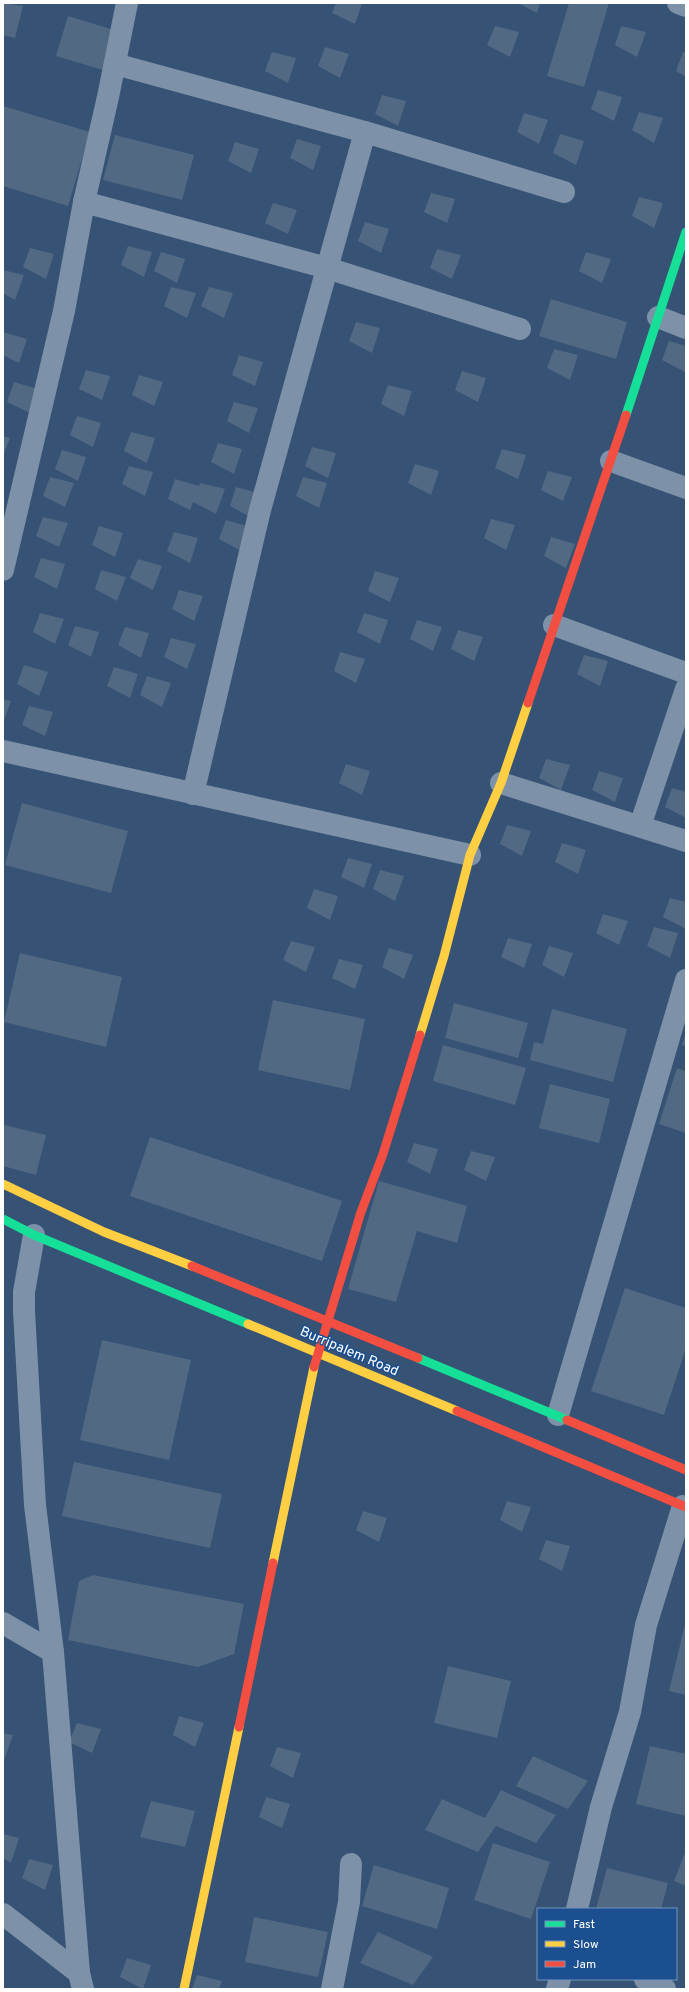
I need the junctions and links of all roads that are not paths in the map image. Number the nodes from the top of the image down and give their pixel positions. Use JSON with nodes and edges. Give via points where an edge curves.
{"nodes":[{"id":1,"x":127,"y":3,"type":"edge"},
{"id":2,"x":678,"y":3,"type":"edge"},
{"id":3,"x":686,"y":6,"type":"edge"},
{"id":4,"x":115,"y":64,"type":"junction"},
{"id":5,"x":365,"y":132,"type":"junction"},
{"id":6,"x":564,"y":192,"type":"dead end"},
{"id":7,"x":84,"y":202,"type":"junction"},
{"id":8,"x":686,"y":232,"type":"edge"},
{"id":9,"x":328,"y":268,"type":"junction"},
{"id":10,"x":658,"y":317,"type":"junction"},
{"id":11,"x":686,"y":328,"type":"edge"},
{"id":12,"x":520,"y":329,"type":"dead end"},
{"id":13,"x":611,"y":461,"type":"junction"},
{"id":14,"x":686,"y":488,"type":"edge"},
{"id":15,"x":3,"y":570,"type":"edge"},
{"id":16,"x":554,"y":625,"type":"junction"},
{"id":17,"x":686,"y":673,"type":"edge"},
{"id":18,"x":686,"y":689,"type":"edge"},
{"id":19,"x":3,"y":751,"type":"edge"},
{"id":20,"x":501,"y":783,"type":"junction"},
{"id":21,"x":193,"y":794,"type":"junction"},
{"id":22,"x":640,"y":826,"type":"junction"},
{"id":23,"x":686,"y":840,"type":"edge"},
{"id":24,"x":470,"y":856,"type":"junction"},
{"id":25,"x":686,"y":980,"type":"edge"},
{"id":26,"x":3,"y":1184,"type":"edge"},
{"id":27,"x":3,"y":1219,"type":"edge"},
{"id":28,"x":34,"y":1235,"type":"junction"},
{"id":29,"x":328,"y":1320,"type":"junction"},
{"id":30,"x":317,"y":1354,"type":"junction"},
{"id":31,"x":558,"y":1415,"type":"junction"},
{"id":32,"x":686,"y":1470,"type":"edge"},
{"id":33,"x":685,"y":1507,"type":"edge"},
{"id":34,"x":3,"y":1623,"type":"edge"},
{"id":35,"x":53,"y":1652,"type":"junction"},
{"id":36,"x":351,"y":1864,"type":"dead end"},
{"id":37,"x":577,"y":1908,"type":"edge"},
{"id":38,"x":3,"y":1914,"type":"edge"},
{"id":39,"x":647,"y":1980,"type":"edge"},
{"id":40,"x":81,"y":1981,"type":"edge"},
{"id":41,"x":184,"y":1989,"type":"edge"},
{"id":42,"x":332,"y":1989,"type":"edge"},
{"id":43,"x":665,"y":1989,"type":"edge"}],
"edges":[{"from":1,"to":4,"type":"street"},
{"from":2,"to":3,"type":"street"},
{"from":4,"to":5,"type":"street"},
{"from":4,"to":7,"type":"street"},
{"from":5,"to":6,"type":"street"},
{"from":5,"to":9,"type":"street"},
{"from":7,"to":9,"type":"street"},
{"from":7,"to":15,"type":"street","via":[[64,311]]},
{"from":8,"to":10,"type":"street"},
{"from":9,"to":12,"type":"street"},
{"from":9,"to":21,"type":"street","via":[[260,510]]},
{"from":10,"to":11,"type":"street"},
{"from":10,"to":13,"type":"street"},
{"from":13,"to":14,"type":"street"},
{"from":13,"to":16,"type":"street"},
{"from":16,"to":17,"type":"street"},
{"from":16,"to":20,"type":"street"},
{"from":18,"to":22,"type":"street"},
{"from":19,"to":21,"type":"street"},
{"from":20,"to":22,"type":"street"},
{"from":20,"to":24,"type":"street"},
{"from":21,"to":24,"type":"street"},
{"from":22,"to":23,"type":"street"},
{"from":24,"to":29,"type":"street","via":[[444,956]]},
{"from":25,"to":31,"type":"street"},
{"from":26,"to":29,"type":"street","name":"Burripalem Road","via":[[98,1229]]},
{"from":27,"to":28,"type":"street","name":"Burripalem Road"},
{"from":28,"to":30,"type":"street","name":"Burripalem Road"},
{"from":28,"to":35,"type":"street","via":[[24,1292],[24,1311],[35,1505]]},
{"from":29,"to":30,"type":"street"},
{"from":29,"to":31,"type":"street","name":"Burripalem Road"},
{"from":30,"to":33,"type":"street","name":"Burripalem Road"},
{"from":30,"to":41,"type":"street"},
{"from":31,"to":32,"type":"street","name":"Burripalem Road"},
{"from":33,"to":37,"type":"street","via":[[646,1625],[630,1712],[601,1807]]},
{"from":34,"to":35,"type":"street"},
{"from":35,"to":40,"type":"street"},
{"from":36,"to":42,"type":"street","via":[[349,1902]]},
{"from":38,"to":40,"type":"street"},
{"from":39,"to":43,"type":"street"}]}
